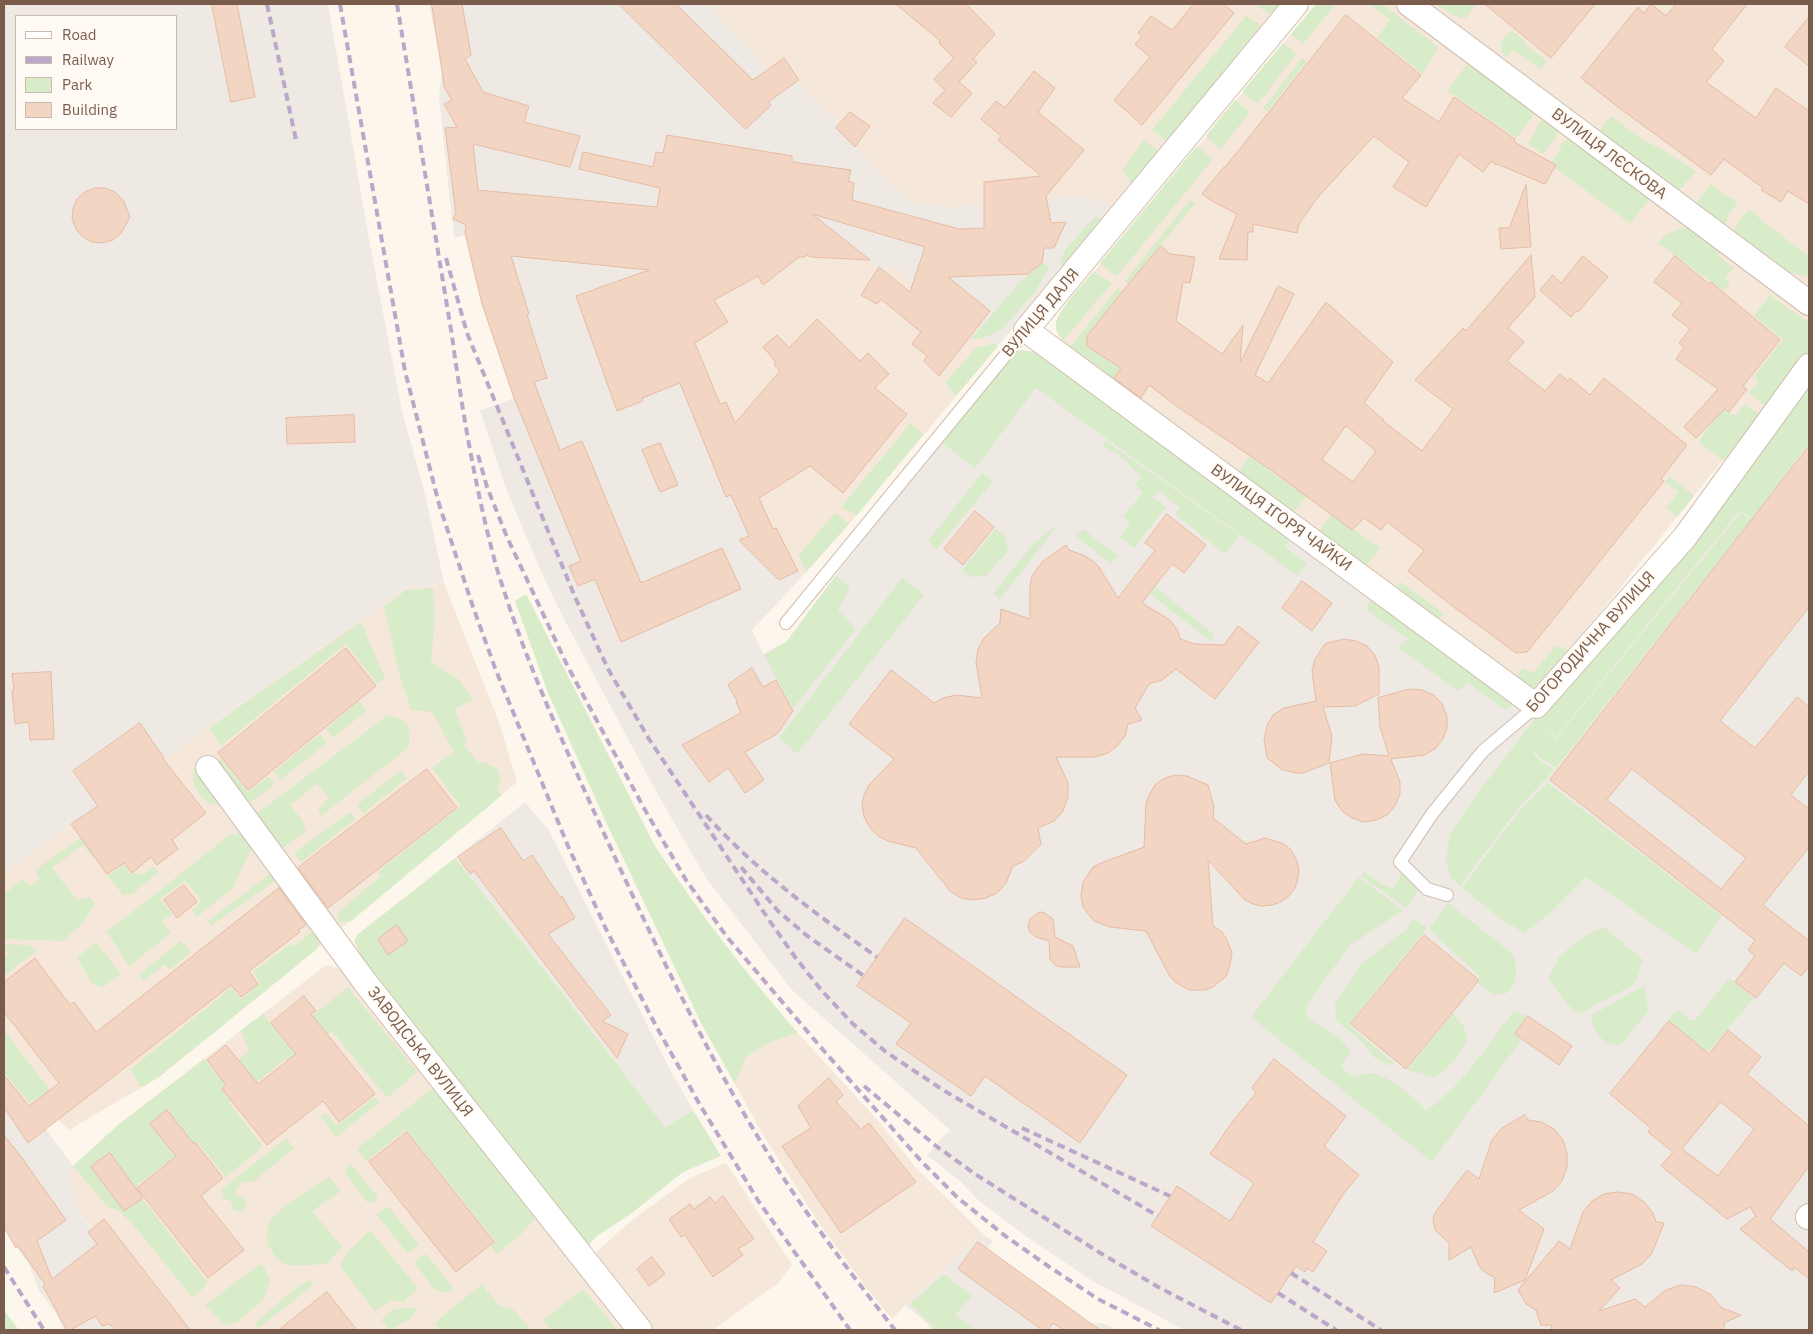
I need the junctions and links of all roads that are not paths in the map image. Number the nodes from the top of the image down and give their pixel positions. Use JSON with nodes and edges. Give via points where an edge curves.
{"nodes":[{"id":1,"x":1296,"y":4,"type":"edge"},
{"id":2,"x":1409,"y":4,"type":"edge"},
{"id":3,"x":1809,"y":303,"type":"edge"},
{"id":4,"x":1026,"y":330,"type":"junction"},
{"id":5,"x":1809,"y":366,"type":"edge"},
{"id":6,"x":786,"y":623,"type":"dead end"},
{"id":7,"x":1536,"y":706,"type":"junction"},
{"id":8,"x":208,"y":768,"type":"dead end"},
{"id":9,"x":1447,"y":895,"type":"dead end"},
{"id":10,"x":640,"y":1330,"type":"edge"}],
"edges":[{"from":1,"to":4,"type":"street","name":"ВУЛИЦЯ ДАЛЯ"},
{"from":2,"to":3,"type":"street","name":"ВУЛИЦЯ ЛЄСКОВА"},
{"from":4,"to":6,"type":"lane","name":"ВУЛИЦЯ ДАЛЯ"},
{"from":4,"to":7,"type":"street","name":"ВУЛИЦЯ ІГОРЯ ЧАЙКИ"},
{"from":5,"to":7,"type":"street","name":"БОГОРОДИЧНА ВУЛИЦЯ","via":[[1685,537]]},
{"from":7,"to":9,"type":"lane","name":"БОГОРОДИЧНА ВУЛИЦЯ","via":[[1483,751],[1432,814],[1400,862],[1427,889]]},
{"from":8,"to":10,"type":"street","name":"ЗАВОДСЬКА ВУЛИЦЯ","via":[[365,982]]}]}
